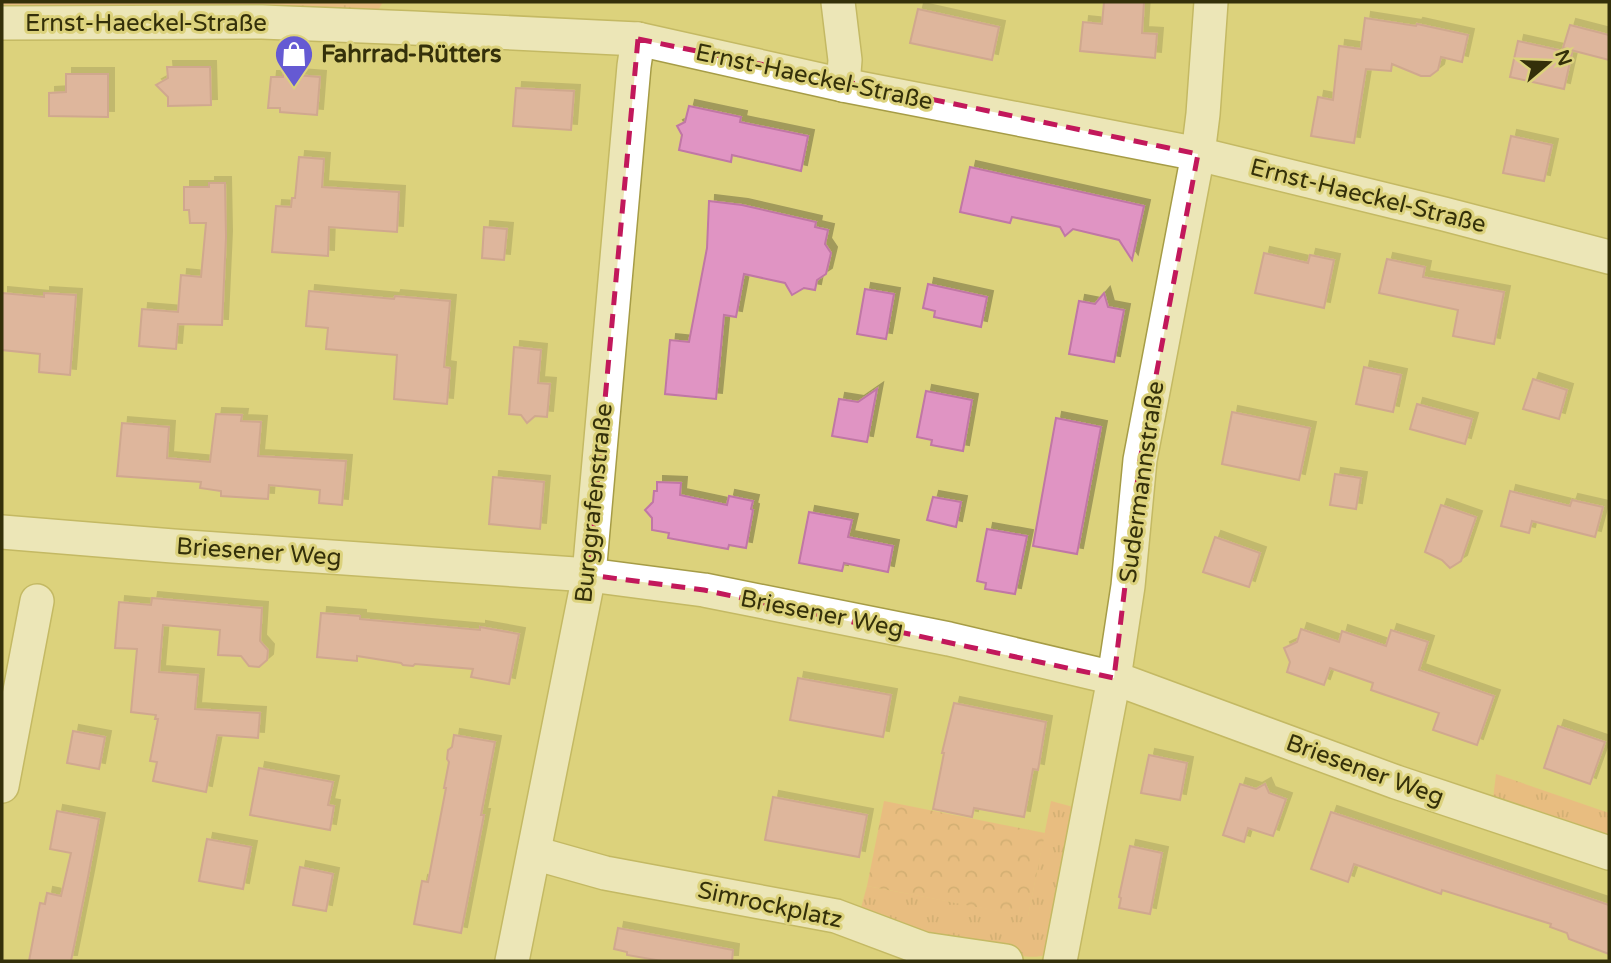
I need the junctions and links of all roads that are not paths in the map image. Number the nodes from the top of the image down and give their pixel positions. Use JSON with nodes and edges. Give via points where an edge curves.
{"nodes":[{"id":1,"x":838,"y":2,"type":"edge"},
{"id":2,"x":1211,"y":2,"type":"edge"},
{"id":3,"x":412,"y":15,"type":"edge"},
{"id":4,"x":2,"y":23,"type":"edge"},
{"id":5,"x":638,"y":39,"type":"junction"},
{"id":6,"x":842,"y":85,"type":"junction"},
{"id":7,"x":1198,"y":154,"type":"junction"},
{"id":8,"x":1609,"y":257,"type":"edge"},
{"id":9,"x":2,"y":532,"type":"edge"},
{"id":10,"x":590,"y":575,"type":"junction"},
{"id":11,"x":37,"y":601,"type":"dead end"},
{"id":12,"x":1114,"y":678,"type":"junction"},
{"id":13,"x":2,"y":786,"type":"edge"},
{"id":14,"x":534,"y":853,"type":"junction"},
{"id":15,"x":1609,"y":853,"type":"edge"},
{"id":16,"x":512,"y":961,"type":"edge"},
{"id":17,"x":1006,"y":961,"type":"edge"},
{"id":18,"x":1060,"y":961,"type":"edge"}],
"edges":[{"from":1,"to":6,"type":"street","via":[[845,60]]},
{"from":2,"to":7,"type":"street","name":"Sudermannstraße"},
{"from":3,"to":4,"type":"street","name":"Ernst-Haeckel-Straße","via":[[262,22]]},
{"from":3,"to":5,"type":"street","name":"Ernst-Haeckel-Straße"},
{"from":5,"to":6,"type":"street","name":"Ernst-Haeckel-Straße"},
{"from":5,"to":10,"type":"street","name":"Burggrafenstraße"},
{"from":6,"to":7,"type":"street","name":"Ernst-Haeckel-Straße"},
{"from":7,"to":8,"type":"street","name":"Ernst-Haeckel-Straße"},
{"from":7,"to":12,"type":"street","name":"Sudermannstraße","via":[[1140,460]]},
{"from":9,"to":10,"type":"street","name":"Briesener Weg"},
{"from":10,"to":12,"type":"street","name":"Briesener Weg","via":[[704,590],[949,639]]},
{"from":10,"to":14,"type":"street","name":"Burggrafenstraße"},
{"from":11,"to":13,"type":"street"},
{"from":12,"to":15,"type":"street","name":"Briesener Weg","via":[[1396,782]]},
{"from":12,"to":18,"type":"street","name":"Sudermannstraße"},
{"from":14,"to":16,"type":"street","name":"Burggrafenstraße"},
{"from":14,"to":17,"type":"street","name":"Simrockplatz","via":[[605,873],[836,916],[924,948]]}]}
